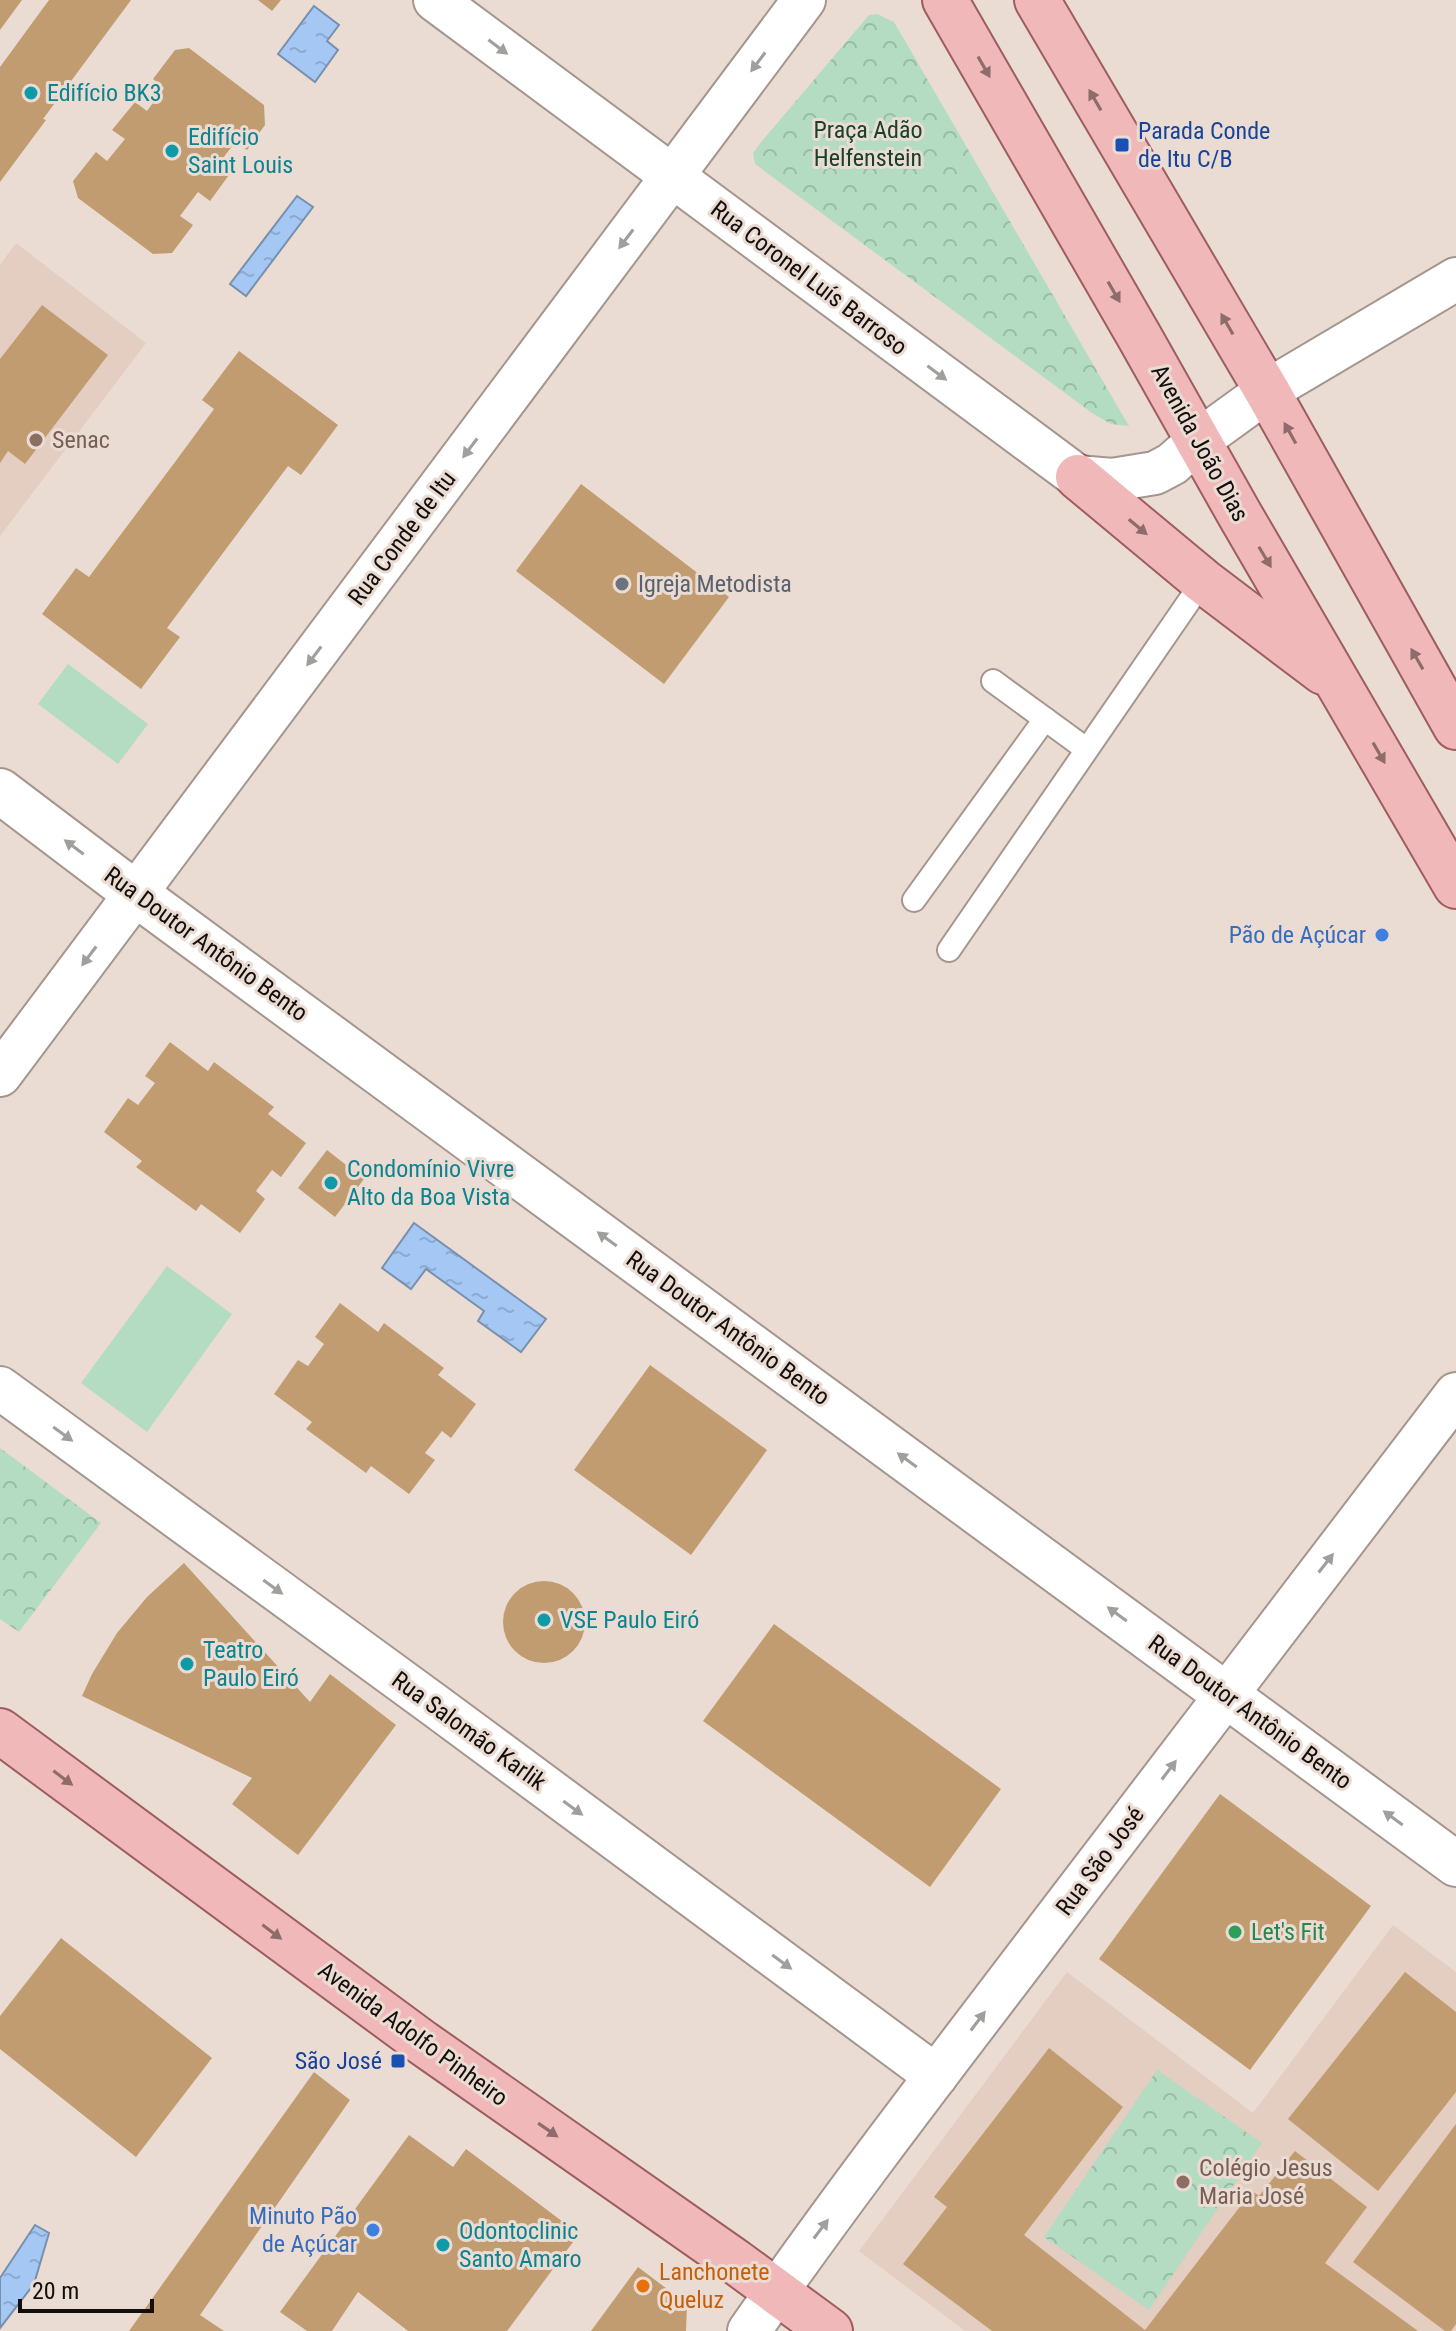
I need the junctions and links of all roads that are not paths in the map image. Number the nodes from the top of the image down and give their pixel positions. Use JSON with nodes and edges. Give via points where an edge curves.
{"nodes":[{"id":1,"x":435,"y":0,"type":"edge"},
{"id":2,"x":804,"y":0,"type":"edge"},
{"id":3,"x":945,"y":0,"type":"edge"},
{"id":4,"x":1037,"y":0,"type":"edge"},
{"id":5,"x":672,"y":177,"type":"junction"},
{"id":6,"x":1456,"y":279,"type":"edge"},
{"id":7,"x":1267,"y":391,"type":"junction"},
{"id":8,"x":1198,"y":441,"type":"junction"},
{"id":9,"x":1078,"y":477,"type":"junction"},
{"id":10,"x":1203,"y":581,"type":"junction"},
{"id":11,"x":993,"y":681,"type":"dead end"},
{"id":12,"x":1340,"y":685,"type":"junction"},
{"id":13,"x":1045,"y":719,"type":"junction"},
{"id":14,"x":1456,"y":727,"type":"edge"},
{"id":15,"x":1086,"y":749,"type":"junction"},
{"id":16,"x":0,"y":791,"type":"edge"},
{"id":17,"x":1456,"y":886,"type":"edge"},
{"id":18,"x":136,"y":894,"type":"junction"},
{"id":19,"x":914,"y":900,"type":"dead end"},
{"id":20,"x":949,"y":950,"type":"dead end"},
{"id":21,"x":0,"y":1075,"type":"edge"},
{"id":22,"x":0,"y":1388,"type":"edge"},
{"id":23,"x":1456,"y":1394,"type":"edge"},
{"id":24,"x":1225,"y":1694,"type":"junction"},
{"id":25,"x":0,"y":1731,"type":"edge"},
{"id":26,"x":1456,"y":1864,"type":"edge"},
{"id":27,"x":936,"y":2076,"type":"junction"},
{"id":28,"x":776,"y":2292,"type":"junction"},
{"id":29,"x":749,"y":2331,"type":"edge"},
{"id":30,"x":830,"y":2331,"type":"edge"}],
"edges":[{"from":1,"to":5,"type":"street","name":"Rua Coronel Luís Barroso","one_way":true},
{"from":2,"to":5,"type":"street","name":"Rua Conde de Itu","one_way":true},
{"from":3,"to":8,"type":"main road","name":"Avenida João Dias","one_way":true},
{"from":7,"to":4,"type":"main road","one_way":true},
{"from":5,"to":9,"type":"street","name":"Rua Coronel Luís Barroso","one_way":true},
{"from":5,"to":18,"type":"street","name":"Rua Conde de Itu","one_way":true},
{"from":6,"to":7,"type":"street"},
{"from":7,"to":8,"type":"street"},
{"from":14,"to":7,"type":"main road","one_way":true},
{"from":8,"to":9,"type":"street","via":[[1155,473],[1112,480]]},
{"from":8,"to":12,"type":"main road","name":"Avenida João Dias","one_way":true},
{"from":9,"to":10,"type":"main road","one_way":true},
{"from":10,"to":12,"type":"main road"},
{"from":10,"to":15,"type":"lane"},
{"from":11,"to":13,"type":"lane"},
{"from":12,"to":17,"type":"main road","name":"Avenida João Dias","one_way":true},
{"from":13,"to":15,"type":"lane"},
{"from":13,"to":19,"type":"lane"},
{"from":15,"to":20,"type":"lane"},
{"from":18,"to":16,"type":"street","name":"Rua Doutor Antônio Bento","one_way":true},
{"from":18,"to":21,"type":"street","name":"Rua Conde de Itu","one_way":true},
{"from":24,"to":18,"type":"street","name":"Rua Doutor Antônio Bento","one_way":true},
{"from":22,"to":27,"type":"street","name":"Rua Salomão Karlik","one_way":true},
{"from":24,"to":23,"type":"street","name":"Rua São José","one_way":true},
{"from":26,"to":24,"type":"street","name":"Rua Doutor Antônio Bento","one_way":true},
{"from":27,"to":24,"type":"street","name":"Rua São José","one_way":true},
{"from":25,"to":28,"type":"main road","name":"Avenida Adolfo Pinheiro","one_way":true,"via":[[423,2043]]},
{"from":28,"to":27,"type":"street","name":"Rua São José","one_way":true},
{"from":28,"to":29,"type":"street","name":"Rua São José"},
{"from":28,"to":30,"type":"main road","name":"Avenida Adolfo Pinheiro"}]}
